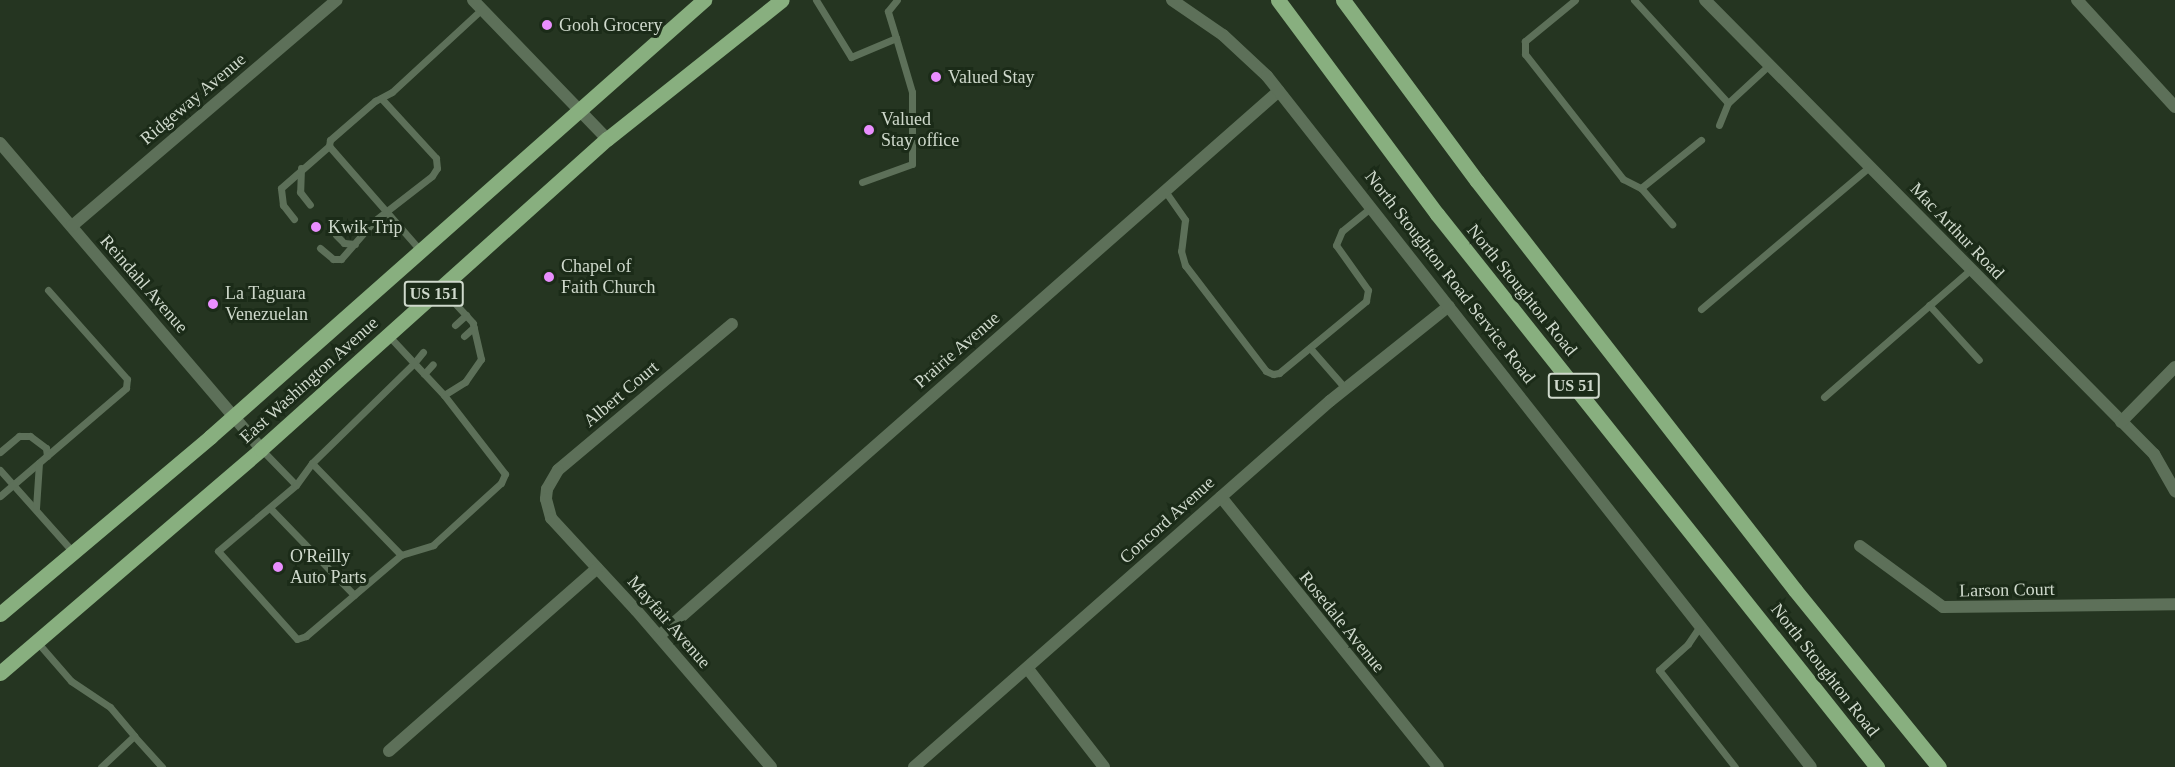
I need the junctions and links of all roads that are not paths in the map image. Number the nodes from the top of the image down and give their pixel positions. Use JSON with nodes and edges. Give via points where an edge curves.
{"nodes":[{"id":1,"x":337,"y":0,"type":"edge"},
{"id":2,"x":704,"y":0,"type":"edge"},
{"id":3,"x":782,"y":0,"type":"edge"},
{"id":4,"x":816,"y":0,"type":"edge"},
{"id":5,"x":897,"y":0,"type":"edge"},
{"id":6,"x":1172,"y":0,"type":"edge"},
{"id":7,"x":1278,"y":0,"type":"edge"},
{"id":8,"x":1343,"y":0,"type":"edge"},
{"id":9,"x":1575,"y":0,"type":"edge"},
{"id":10,"x":1634,"y":0,"type":"edge"},
{"id":11,"x":1705,"y":0,"type":"edge"},
{"id":12,"x":2077,"y":0,"type":"edge"},
{"id":13,"x":477,"y":5,"type":"edge"},
{"id":14,"x":896,"y":38,"type":"junction"},
{"id":15,"x":1769,"y":65,"type":"junction"},
{"id":16,"x":1279,"y":91,"type":"junction"},
{"id":17,"x":381,"y":98,"type":"junction"},
{"id":18,"x":1728,"y":103,"type":"junction"},
{"id":19,"x":2175,"y":107,"type":"edge"},
{"id":20,"x":579,"y":112,"type":"junction"},
{"id":21,"x":1719,"y":125,"type":"dead end"},
{"id":22,"x":607,"y":139,"type":"junction"},
{"id":23,"x":1701,"y":140,"type":"dead end"},
{"id":24,"x":0,"y":143,"type":"edge"},
{"id":25,"x":329,"y":146,"type":"junction"},
{"id":26,"x":1869,"y":167,"type":"junction"},
{"id":27,"x":301,"y":168,"type":"junction"},
{"id":28,"x":862,"y":182,"type":"dead end"},
{"id":29,"x":1641,"y":188,"type":"junction"},
{"id":30,"x":1165,"y":191,"type":"junction"},
{"id":31,"x":310,"y":206,"type":"dead end"},
{"id":32,"x":1372,"y":207,"type":"junction"},
{"id":33,"x":386,"y":211,"type":"junction"},
{"id":34,"x":294,"y":219,"type":"dead end"},
{"id":35,"x":1672,"y":225,"type":"dead end"},
{"id":36,"x":72,"y":226,"type":"junction"},
{"id":37,"x":336,"y":235,"type":"dead end"},
{"id":38,"x":355,"y":244,"type":"junction"},
{"id":39,"x":320,"y":248,"type":"dead end"},
{"id":40,"x":420,"y":251,"type":"junction"},
{"id":41,"x":1970,"y":270,"type":"junction"},
{"id":42,"x":441,"y":288,"type":"junction"},
{"id":43,"x":48,"y":290,"type":"dead end"},
{"id":44,"x":1929,"y":305,"type":"junction"},
{"id":45,"x":1449,"y":306,"type":"junction"},
{"id":46,"x":1701,"y":309,"type":"dead end"},
{"id":47,"x":466,"y":315,"type":"junction"},
{"id":48,"x":732,"y":324,"type":"dead end"},
{"id":49,"x":455,"y":325,"type":"dead end"},
{"id":50,"x":474,"y":327,"type":"junction"},
{"id":51,"x":389,"y":335,"type":"junction"},
{"id":52,"x":464,"y":336,"type":"dead end"},
{"id":53,"x":1310,"y":348,"type":"junction"},
{"id":54,"x":423,"y":352,"type":"dead end"},
{"id":55,"x":1979,"y":360,"type":"dead end"},
{"id":56,"x":414,"y":363,"type":"junction"},
{"id":57,"x":433,"y":364,"type":"dead end"},
{"id":58,"x":2175,"y":368,"type":"edge"},
{"id":59,"x":424,"y":374,"type":"junction"},
{"id":60,"x":1345,"y":388,"type":"junction"},
{"id":61,"x":444,"y":395,"type":"junction"},
{"id":62,"x":1824,"y":397,"type":"dead end"},
{"id":63,"x":235,"y":414,"type":"junction"},
{"id":64,"x":2121,"y":422,"type":"junction"},
{"id":65,"x":261,"y":449,"type":"junction"},
{"id":66,"x":0,"y":452,"type":"edge"},
{"id":67,"x":47,"y":456,"type":"junction"},
{"id":68,"x":39,"y":462,"type":"junction"},
{"id":69,"x":312,"y":463,"type":"junction"},
{"id":70,"x":0,"y":470,"type":"edge"},
{"id":71,"x":296,"y":485,"type":"junction"},
{"id":72,"x":12,"y":486,"type":"junction"},
{"id":73,"x":2175,"y":491,"type":"edge"},
{"id":74,"x":0,"y":496,"type":"edge"},
{"id":75,"x":1221,"y":497,"type":"junction"},
{"id":76,"x":546,"y":499,"type":"joint"},
{"id":77,"x":36,"y":508,"type":"junction"},
{"id":78,"x":270,"y":508,"type":"junction"},
{"id":79,"x":1860,"y":546,"type":"dead end"},
{"id":80,"x":73,"y":552,"type":"junction"},
{"id":81,"x":401,"y":555,"type":"junction"},
{"id":82,"x":597,"y":568,"type":"junction"},
{"id":83,"x":354,"y":595,"type":"junction"},
{"id":84,"x":2175,"y":604,"type":"edge"},
{"id":85,"x":0,"y":614,"type":"edge"},
{"id":86,"x":1700,"y":626,"type":"junction"},
{"id":87,"x":659,"y":636,"type":"junction"},
{"id":88,"x":38,"y":643,"type":"junction"},
{"id":89,"x":1028,"y":669,"type":"junction"},
{"id":90,"x":0,"y":673,"type":"edge"},
{"id":91,"x":134,"y":736,"type":"junction"},
{"id":92,"x":389,"y":751,"type":"dead end"},
{"id":93,"x":101,"y":767,"type":"edge"},
{"id":94,"x":162,"y":767,"type":"edge"},
{"id":95,"x":771,"y":767,"type":"edge"},
{"id":96,"x":914,"y":767,"type":"edge"},
{"id":97,"x":1104,"y":767,"type":"edge"},
{"id":98,"x":1438,"y":767,"type":"edge"},
{"id":99,"x":1735,"y":767,"type":"edge"},
{"id":100,"x":1811,"y":767,"type":"edge"},
{"id":101,"x":1877,"y":767,"type":"edge"},
{"id":102,"x":1939,"y":767,"type":"edge"}],
"edges":[{"from":1,"to":36,"type":"street","name":"Ridgeway Avenue"},
{"from":2,"to":20,"type":"main road","name":"East Washington Avenue","number":"US 151"},
{"from":3,"to":22,"type":"main road","name":"East Washington Avenue","number":"US 151"},
{"from":4,"to":14,"type":"lane","via":[[851,57]]},
{"from":5,"to":14,"type":"lane","via":[[888,11]]},
{"from":6,"to":16,"type":"street","name":"North Stoughton Road Service Road","via":[[1223,35]]},
{"from":7,"to":101,"type":"main road","name":"North Stoughton Road","number":"US 51","via":[[1437,214]]},
{"from":8,"to":102,"type":"main road","name":"North Stoughton Road","number":"US 51","via":[[1477,181]]},
{"from":9,"to":29,"type":"lane","via":[[1525,41],[1525,54],[1623,179]]},
{"from":10,"to":18,"type":"lane"},
{"from":11,"to":15,"type":"street","name":"Mac Arthur Road"},
{"from":12,"to":19,"type":"street"},
{"from":13,"to":17,"type":"lane"},
{"from":13,"to":20,"type":"street"},
{"from":14,"to":28,"type":"lane","via":[[912,92],[912,164]]},
{"from":15,"to":18,"type":"lane"},
{"from":15,"to":26,"type":"street","name":"Mac Arthur Road"},
{"from":16,"to":30,"type":"street","name":"Prairie Avenue"},
{"from":16,"to":32,"type":"street","name":"North Stoughton Road Service Road"},
{"from":17,"to":25,"type":"lane","via":[[330,140]]},
{"from":17,"to":33,"type":"lane","via":[[436,158],[437,168]]},
{"from":18,"to":21,"type":"lane"},
{"from":20,"to":22,"type":"street"},
{"from":20,"to":40,"type":"main road","name":"East Washington Avenue","number":"US 151"},
{"from":22,"to":42,"type":"main road","name":"East Washington Avenue","number":"US 151"},
{"from":23,"to":29,"type":"lane"},
{"from":24,"to":36,"type":"street","name":"Reindahl Avenue"},
{"from":25,"to":27,"type":"lane"},
{"from":25,"to":33,"type":"lane"},
{"from":26,"to":41,"type":"street","name":"Mac Arthur Road"},
{"from":26,"to":46,"type":"lane"},
{"from":27,"to":31,"type":"lane","via":[[300,192]]},
{"from":27,"to":34,"type":"lane","via":[[281,188],[283,205]]},
{"from":29,"to":35,"type":"lane"},
{"from":30,"to":53,"type":"lane","via":[[1185,220],[1181,251],[1185,265],[1266,371],[1280,373]]},
{"from":30,"to":87,"type":"street","name":"Prairie Avenue"},
{"from":32,"to":45,"type":"street","name":"North Stoughton Road Service Road"},
{"from":32,"to":53,"type":"lane","via":[[1342,231],[1336,246],[1369,296]]},
{"from":33,"to":38,"type":"lane"},
{"from":33,"to":40,"type":"lane"},
{"from":36,"to":63,"type":"street","name":"Reindahl Avenue"},
{"from":37,"to":38,"type":"lane","via":[[344,243]]},
{"from":38,"to":39,"type":"lane","via":[[341,259],[333,259]]},
{"from":40,"to":63,"type":"main road","name":"East Washington Avenue","number":"US 151"},
{"from":41,"to":44,"type":"lane"},
{"from":41,"to":64,"type":"street","name":"Mac Arthur Road"},
{"from":42,"to":47,"type":"lane"},
{"from":42,"to":51,"type":"main road","name":"East Washington Avenue","number":"US 151"},
{"from":43,"to":67,"type":"lane","via":[[127,379],[126,388]]},
{"from":44,"to":55,"type":"lane"},
{"from":44,"to":62,"type":"lane"},
{"from":45,"to":60,"type":"street","name":"Concord Avenue"},
{"from":45,"to":86,"type":"street","name":"North Stoughton Road Service Road"},
{"from":47,"to":49,"type":"lane"},
{"from":47,"to":50,"type":"lane"},
{"from":48,"to":76,"type":"street","name":"Albert Court","via":[[558,471],[547,489]]},
{"from":50,"to":52,"type":"lane"},
{"from":50,"to":61,"type":"lane","via":[[481,358],[465,382]]},
{"from":51,"to":56,"type":"lane"},
{"from":51,"to":65,"type":"main road","name":"East Washington Avenue","number":"US 151"},
{"from":53,"to":60,"type":"lane"},
{"from":54,"to":56,"type":"lane"},
{"from":56,"to":59,"type":"lane"},
{"from":56,"to":69,"type":"lane"},
{"from":57,"to":59,"type":"lane"},
{"from":58,"to":64,"type":"street"},
{"from":59,"to":61,"type":"lane"},
{"from":60,"to":75,"type":"street","name":"Concord Avenue"},
{"from":61,"to":81,"type":"lane","via":[[506,474],[433,545]]},
{"from":63,"to":65,"type":"street","name":"Reindahl Avenue"},
{"from":63,"to":80,"type":"main road","name":"East Washington Avenue","number":"US 151"},
{"from":64,"to":73,"type":"street","name":"Mac Arthur Road","via":[[2154,454]]},
{"from":65,"to":71,"type":"lane"},
{"from":65,"to":88,"type":"main road","name":"East Washington Avenue","number":"US 151"},
{"from":66,"to":67,"type":"lane","via":[[19,436],[30,436],[46,448]]},
{"from":67,"to":68,"type":"lane"},
{"from":68,"to":72,"type":"lane"},
{"from":68,"to":77,"type":"lane"},
{"from":69,"to":71,"type":"lane"},
{"from":69,"to":81,"type":"lane"},
{"from":70,"to":72,"type":"lane"},
{"from":71,"to":78,"type":"lane"},
{"from":72,"to":74,"type":"lane"},
{"from":72,"to":77,"type":"lane"},
{"from":75,"to":89,"type":"street","name":"Concord Avenue"},
{"from":75,"to":98,"type":"street","name":"Rosedale Avenue"},
{"from":76,"to":82,"type":"street","name":"Mayfair Avenue","via":[[550,518]]},
{"from":77,"to":80,"type":"lane"},
{"from":78,"to":83,"type":"lane"},
{"from":78,"to":83,"type":"lane","via":[[218,551],[291,635],[297,639],[306,636]]},
{"from":79,"to":84,"type":"street","name":"Larson Court","via":[[1943,608]]},
{"from":80,"to":85,"type":"main road","name":"East Washington Avenue","number":"US 151"},
{"from":81,"to":83,"type":"lane"},
{"from":82,"to":87,"type":"street","name":"Mayfair Avenue"},
{"from":82,"to":92,"type":"street"},
{"from":86,"to":99,"type":"lane","via":[[1688,644],[1659,670]]},
{"from":86,"to":100,"type":"street","name":"North Stoughton Road Service Road"},
{"from":87,"to":95,"type":"street","name":"Mayfair Avenue"},
{"from":88,"to":90,"type":"main road","name":"East Washington Avenue","number":"US 151"},
{"from":88,"to":91,"type":"lane","via":[[71,681],[110,707]]},
{"from":89,"to":96,"type":"street","name":"Concord Avenue"},
{"from":89,"to":97,"type":"street"},
{"from":91,"to":93,"type":"lane"},
{"from":91,"to":94,"type":"lane"}]}
